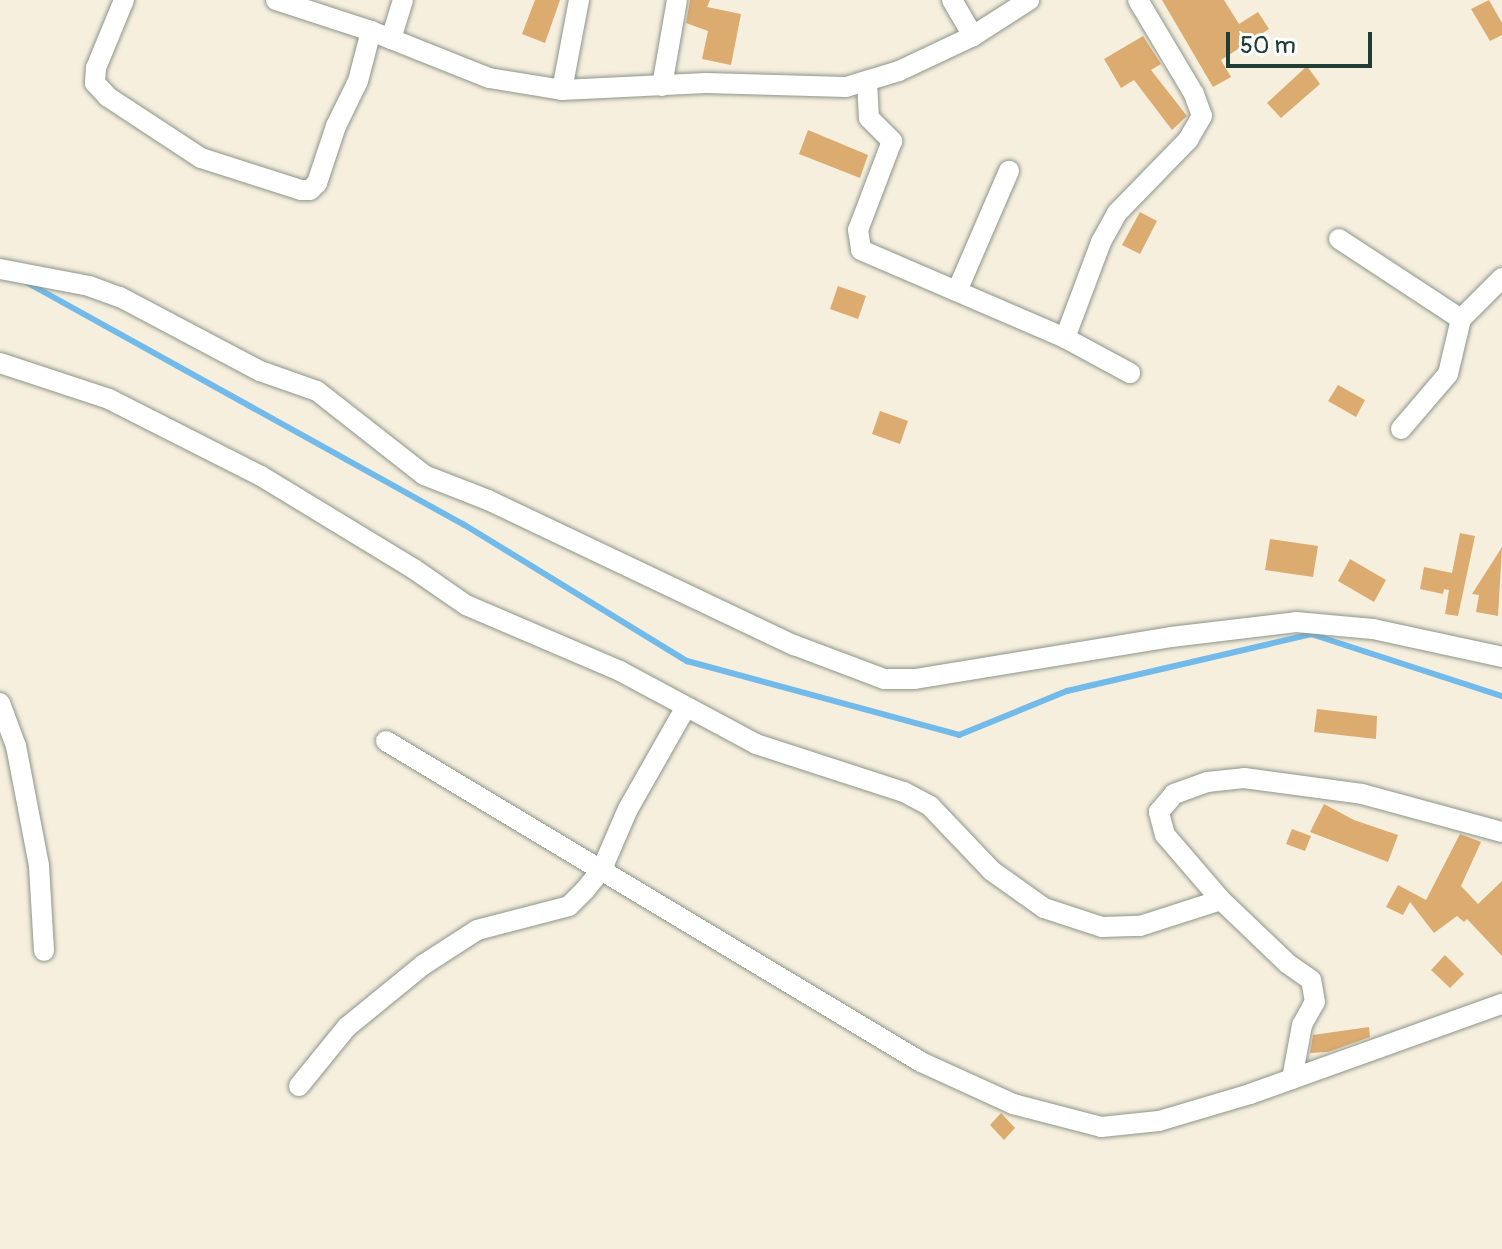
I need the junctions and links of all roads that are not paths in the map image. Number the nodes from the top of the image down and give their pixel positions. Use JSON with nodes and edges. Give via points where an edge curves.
{"nodes":[{"id":1,"x":124,"y":0,"type":"edge"},
{"id":2,"x":276,"y":0,"type":"edge"},
{"id":3,"x":403,"y":0,"type":"edge"},
{"id":4,"x":579,"y":0,"type":"edge"},
{"id":5,"x":677,"y":0,"type":"edge"},
{"id":6,"x":952,"y":0,"type":"edge"},
{"id":7,"x":1029,"y":0,"type":"edge"},
{"id":8,"x":1138,"y":0,"type":"edge"},
{"id":9,"x":371,"y":31,"type":"junction"},
{"id":10,"x":973,"y":36,"type":"junction"},
{"id":11,"x":391,"y":39,"type":"junction"},
{"id":12,"x":867,"y":81,"type":"junction"},
{"id":13,"x":662,"y":86,"type":"junction"},
{"id":14,"x":562,"y":90,"type":"junction"},
{"id":15,"x":1009,"y":171,"type":"dead end"},
{"id":16,"x":1339,"y":239,"type":"dead end"},
{"id":17,"x":0,"y":269,"type":"edge"},
{"id":18,"x":1502,"y":278,"type":"edge"},
{"id":19,"x":957,"y":291,"type":"junction"},
{"id":20,"x":1461,"y":319,"type":"junction"},
{"id":21,"x":1065,"y":338,"type":"junction"},
{"id":22,"x":0,"y":363,"type":"edge"},
{"id":23,"x":1130,"y":373,"type":"dead end"},
{"id":24,"x":1401,"y":429,"type":"dead end"},
{"id":25,"x":1502,"y":657,"type":"edge"},
{"id":26,"x":0,"y":703,"type":"edge"},
{"id":27,"x":686,"y":707,"type":"junction"},
{"id":28,"x":386,"y":741,"type":"dead end"},
{"id":29,"x":1502,"y":832,"type":"edge"},
{"id":30,"x":602,"y":869,"type":"junction"},
{"id":31,"x":1221,"y":900,"type":"junction"},
{"id":32,"x":44,"y":951,"type":"dead end"},
{"id":33,"x":1502,"y":1004,"type":"edge"},
{"id":34,"x":1292,"y":1079,"type":"junction"},
{"id":35,"x":299,"y":1086,"type":"dead end"}],
"edges":[{"from":1,"to":9,"type":"street","via":[[96,68],[95,83],[108,97],[201,158],[301,190],[317,183],[358,81]]},
{"from":2,"to":9,"type":"street"},
{"from":3,"to":11,"type":"street"},
{"from":4,"to":14,"type":"street"},
{"from":5,"to":13,"type":"street"},
{"from":6,"to":10,"type":"street"},
{"from":7,"to":10,"type":"street"},
{"from":8,"to":21,"type":"street","via":[[1202,116],[1188,140],[1117,213]]},
{"from":9,"to":11,"type":"street"},
{"from":10,"to":12,"type":"street"},
{"from":11,"to":14,"type":"street","via":[[489,78]]},
{"from":12,"to":13,"type":"street","via":[[817,89]]},
{"from":12,"to":19,"type":"street","via":[[869,118],[892,141],[857,241],[861,250]]},
{"from":13,"to":14,"type":"street"},
{"from":15,"to":19,"type":"street"},
{"from":16,"to":20,"type":"street"},
{"from":17,"to":25,"type":"street","via":[[120,297],[260,371],[317,391],[424,475],[488,500],[794,645],[884,679],[915,679],[1296,622],[1373,629]]},
{"from":18,"to":20,"type":"street"},
{"from":19,"to":21,"type":"street"},
{"from":20,"to":24,"type":"street","via":[[1448,374]]},
{"from":21,"to":23,"type":"street"},
{"from":22,"to":27,"type":"street","via":[[109,399],[261,476],[466,605],[620,671]]},
{"from":26,"to":32,"type":"street","via":[[16,746],[39,866]]},
{"from":27,"to":30,"type":"street","via":[[628,809]]},
{"from":27,"to":31,"type":"street","via":[[756,744],[917,799],[949,823],[992,871],[1044,908],[1102,927],[1140,926]]},
{"from":28,"to":30,"type":"street"},
{"from":29,"to":31,"type":"street","via":[[1362,794],[1244,778],[1207,782],[1174,794],[1159,812],[1165,835]]},
{"from":30,"to":34,"type":"street","via":[[921,1062],[1013,1104],[1101,1127],[1159,1121]]},
{"from":30,"to":35,"type":"street","via":[[569,906],[477,930],[423,965],[347,1027]]},
{"from":31,"to":34,"type":"street","via":[[1311,980],[1315,1002],[1302,1025]]},
{"from":33,"to":34,"type":"street"}]}
